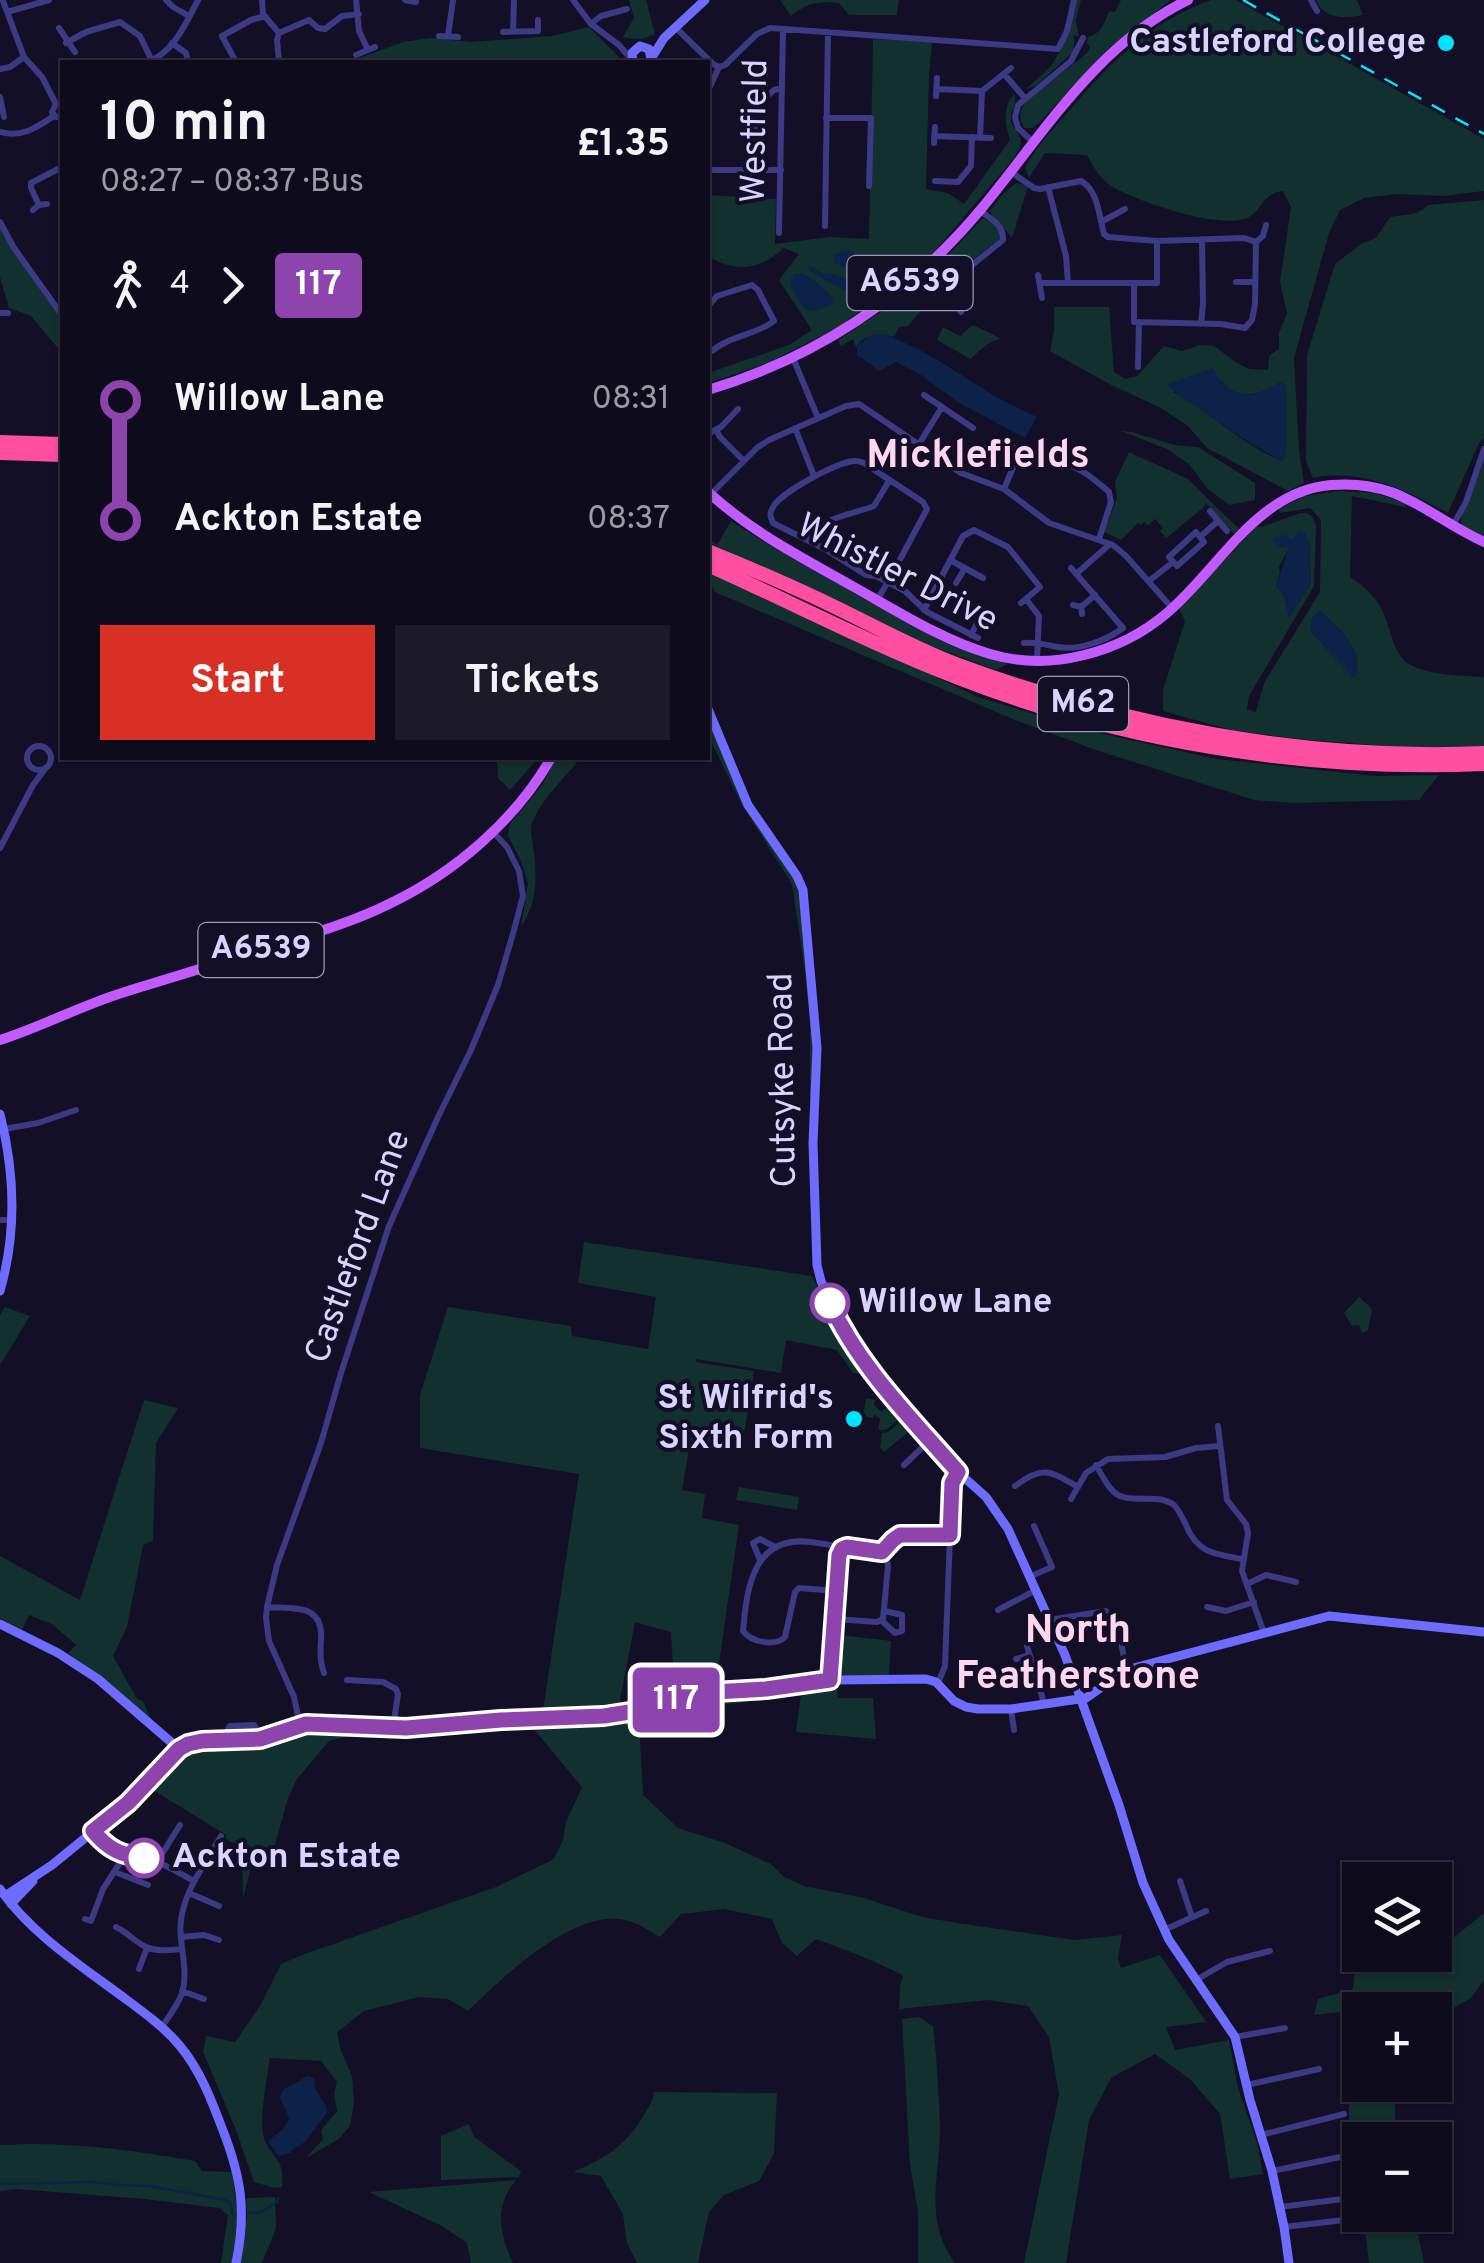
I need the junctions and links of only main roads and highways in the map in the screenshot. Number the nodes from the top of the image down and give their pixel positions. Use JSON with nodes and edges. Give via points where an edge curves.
{"nodes":[{"id":1,"x":705,"y":0,"type":"edge"},
{"id":2,"x":1188,"y":0,"type":"edge"},
{"id":3,"x":664,"y":38,"type":"junction"},
{"id":4,"x":642,"y":46,"type":"junction"},
{"id":5,"x":632,"y":60,"type":"edge"},
{"id":6,"x":650,"y":60,"type":"edge"},
{"id":7,"x":651,"y":60,"type":"edge"},
{"id":8,"x":710,"y":389,"type":"edge"},
{"id":9,"x":0,"y":442,"type":"edge"},
{"id":10,"x":60,"y":444,"type":"edge"},
{"id":11,"x":0,"y":453,"type":"edge"},
{"id":12,"x":60,"y":455,"type":"edge"},
{"id":13,"x":710,"y":495,"type":"edge"},
{"id":14,"x":1484,"y":542,"type":"edge"},
{"id":15,"x":710,"y":552,"type":"edge"},
{"id":16,"x":710,"y":565,"type":"edge"},
{"id":17,"x":710,"y":714,"type":"edge"},
{"id":18,"x":1484,"y":753,"type":"edge"},
{"id":19,"x":550,"y":760,"type":"edge"},
{"id":20,"x":1484,"y":764,"type":"edge"},
{"id":21,"x":0,"y":1042,"type":"edge"},
{"id":22,"x":0,"y":1114,"type":"edge"},
{"id":23,"x":0,"y":1291,"type":"edge"},
{"id":24,"x":0,"y":1624,"type":"edge"},
{"id":25,"x":1484,"y":1632,"type":"edge"},
{"id":26,"x":1081,"y":1699,"type":"junction"},
{"id":27,"x":179,"y":1749,"type":"junction"},
{"id":28,"x":5,"y":1896,"type":"edge"},
{"id":29,"x":236,"y":2263,"type":"edge"},
{"id":30,"x":1289,"y":2263,"type":"edge"}],
"edges":[{"from":1,"to":3,"type":"main road"},
{"from":2,"to":8,"type":"main road","number":"A6539","via":[[1126,39],[910,283],[793,358]]},
{"from":3,"to":4,"type":"main road"},
{"from":3,"to":7,"type":"main road"},
{"from":4,"to":5,"type":"main road"},
{"from":4,"to":6,"type":"main road"},
{"from":9,"to":10,"type":"highway"},
{"from":11,"to":12,"type":"highway"},
{"from":13,"to":14,"type":"main road","name":"Whistler Drive","via":[[761,535],[971,648],[1037,660],[1072,658],[1148,628],[1250,520],[1317,487],[1382,488]]},
{"from":15,"to":18,"type":"highway","number":"M62","via":[[955,663],[1138,719],[1284,744],[1394,754]]},
{"from":16,"to":20,"type":"highway","number":"M62","via":[[894,652],[1075,716],[1285,758],[1414,767]]},
{"from":17,"to":26,"type":"main road","name":"Cutsyke Road","via":[[748,805],[803,890],[816,1029],[813,1158],[821,1281],[852,1343],[892,1398],[1000,1514]]},
{"from":19,"to":21,"type":"main road","number":"A6539","via":[[493,832],[390,904],[86,1004]]},
{"from":22,"to":23,"type":"main road","via":[[12,1181]]},
{"from":24,"to":27,"type":"main road","via":[[98,1679]]},
{"from":25,"to":26,"type":"main road","via":[[1330,1616],[1126,1670]]},
{"from":26,"to":27,"type":"main road","via":[[978,1710],[926,1679],[830,1680],[697,1693],[604,1716],[393,1728],[300,1726]]},
{"from":26,"to":30,"type":"main road","via":[[1164,1930],[1235,2037],[1272,2170]]},
{"from":27,"to":28,"type":"main road","via":[[128,1803]]},
{"from":28,"to":29,"type":"main road","via":[[45,1937],[162,2027],[192,2062],[236,2164],[243,2216]]}]}
